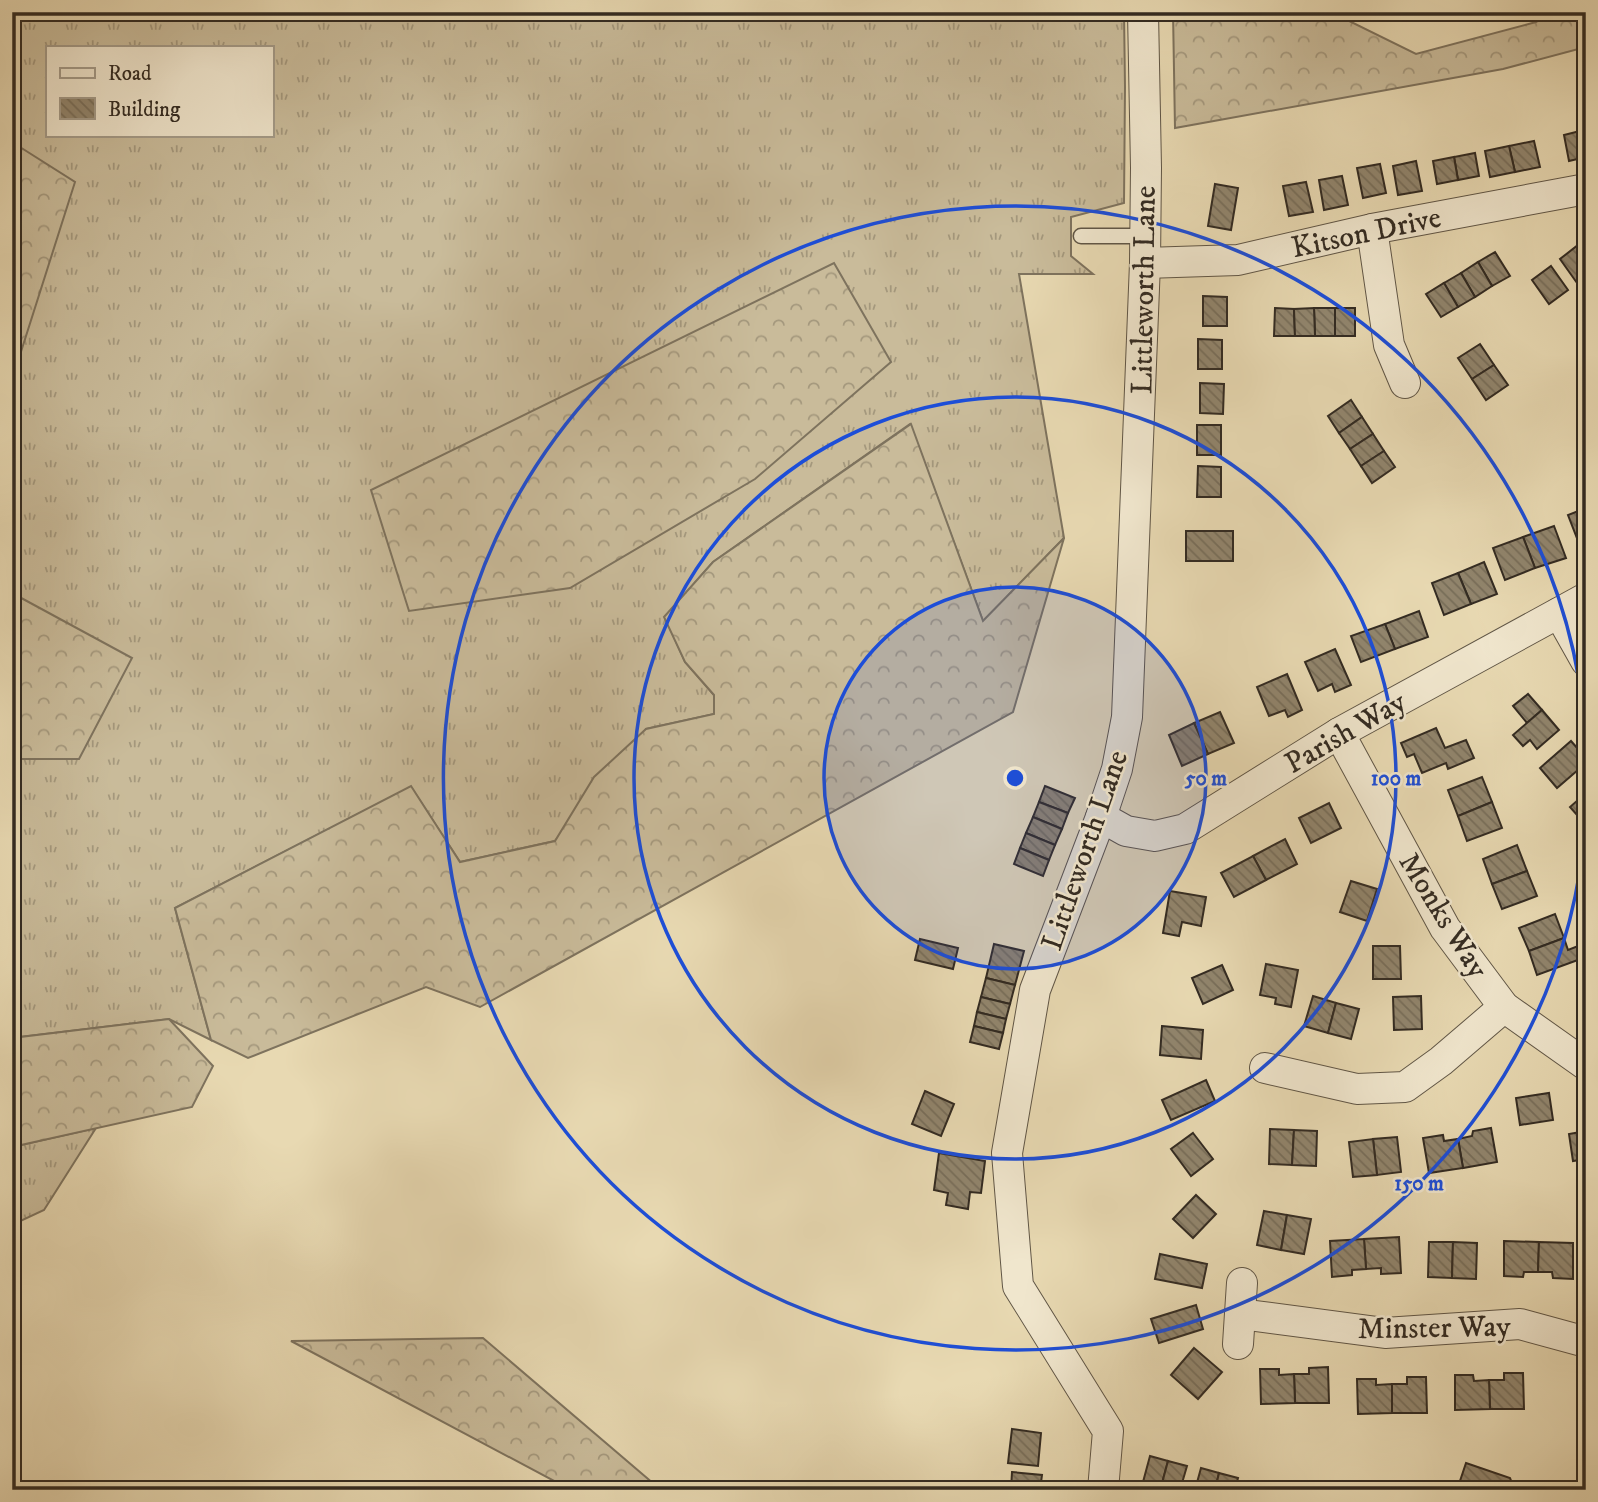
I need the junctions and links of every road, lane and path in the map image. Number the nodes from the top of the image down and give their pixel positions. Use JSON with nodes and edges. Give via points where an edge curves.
{"nodes":[{"id":1,"x":1143,"y":12,"type":"edge"},
{"id":2,"x":1586,"y":189,"type":"edge"},
{"id":3,"x":1372,"y":229,"type":"junction"},
{"id":4,"x":1081,"y":236,"type":"dead end"},
{"id":5,"x":1145,"y":250,"type":"junction"},
{"id":6,"x":1405,"y":383,"type":"dead end"},
{"id":7,"x":1586,"y":598,"type":"edge"},
{"id":8,"x":1559,"y":613,"type":"junction"},
{"id":9,"x":1586,"y":661,"type":"edge"},
{"id":10,"x":1339,"y":733,"type":"junction"},
{"id":11,"x":1101,"y":817,"type":"junction"},
{"id":12,"x":1504,"y":1007,"type":"junction"},
{"id":13,"x":1586,"y":1065,"type":"edge"},
{"id":14,"x":1265,"y":1068,"type":"dead end"},
{"id":15,"x":1242,"y":1283,"type":"dead end"},
{"id":16,"x":1240,"y":1314,"type":"junction"},
{"id":17,"x":1586,"y":1342,"type":"edge"},
{"id":18,"x":1238,"y":1344,"type":"dead end"},
{"id":19,"x":1103,"y":1490,"type":"edge"}],
"edges":[{"from":1,"to":5,"type":"street","name":"Littleworth Lane"},
{"from":2,"to":3,"type":"street","name":"Kitson Drive"},
{"from":3,"to":5,"type":"street","name":"Kitson Drive","via":[[1238,260]]},
{"from":3,"to":6,"type":"street","via":[[1389,345]]},
{"from":4,"to":5,"type":"lane"},
{"from":5,"to":11,"type":"street","name":"Littleworth Lane","via":[[1127,717]]},
{"from":7,"to":8,"type":"street","name":"Parish Way"},
{"from":8,"to":9,"type":"street"},
{"from":8,"to":10,"type":"street","name":"Parish Way"},
{"from":10,"to":11,"type":"street","name":"Parish Way","via":[[1185,829],[1155,836],[1126,831]]},
{"from":10,"to":12,"type":"street","name":"Monks Way","via":[[1445,928]]},
{"from":11,"to":19,"type":"street","name":"Littleworth Lane","via":[[1035,990],[1007,1153],[1018,1286],[1108,1432]]},
{"from":12,"to":13,"type":"street","name":"Monks Way"},
{"from":12,"to":14,"type":"street","via":[[1405,1087],[1357,1089]]},
{"from":15,"to":16,"type":"street"},
{"from":16,"to":17,"type":"street","name":"Minster Way","via":[[1385,1333],[1520,1324]]},
{"from":16,"to":18,"type":"street"}]}
